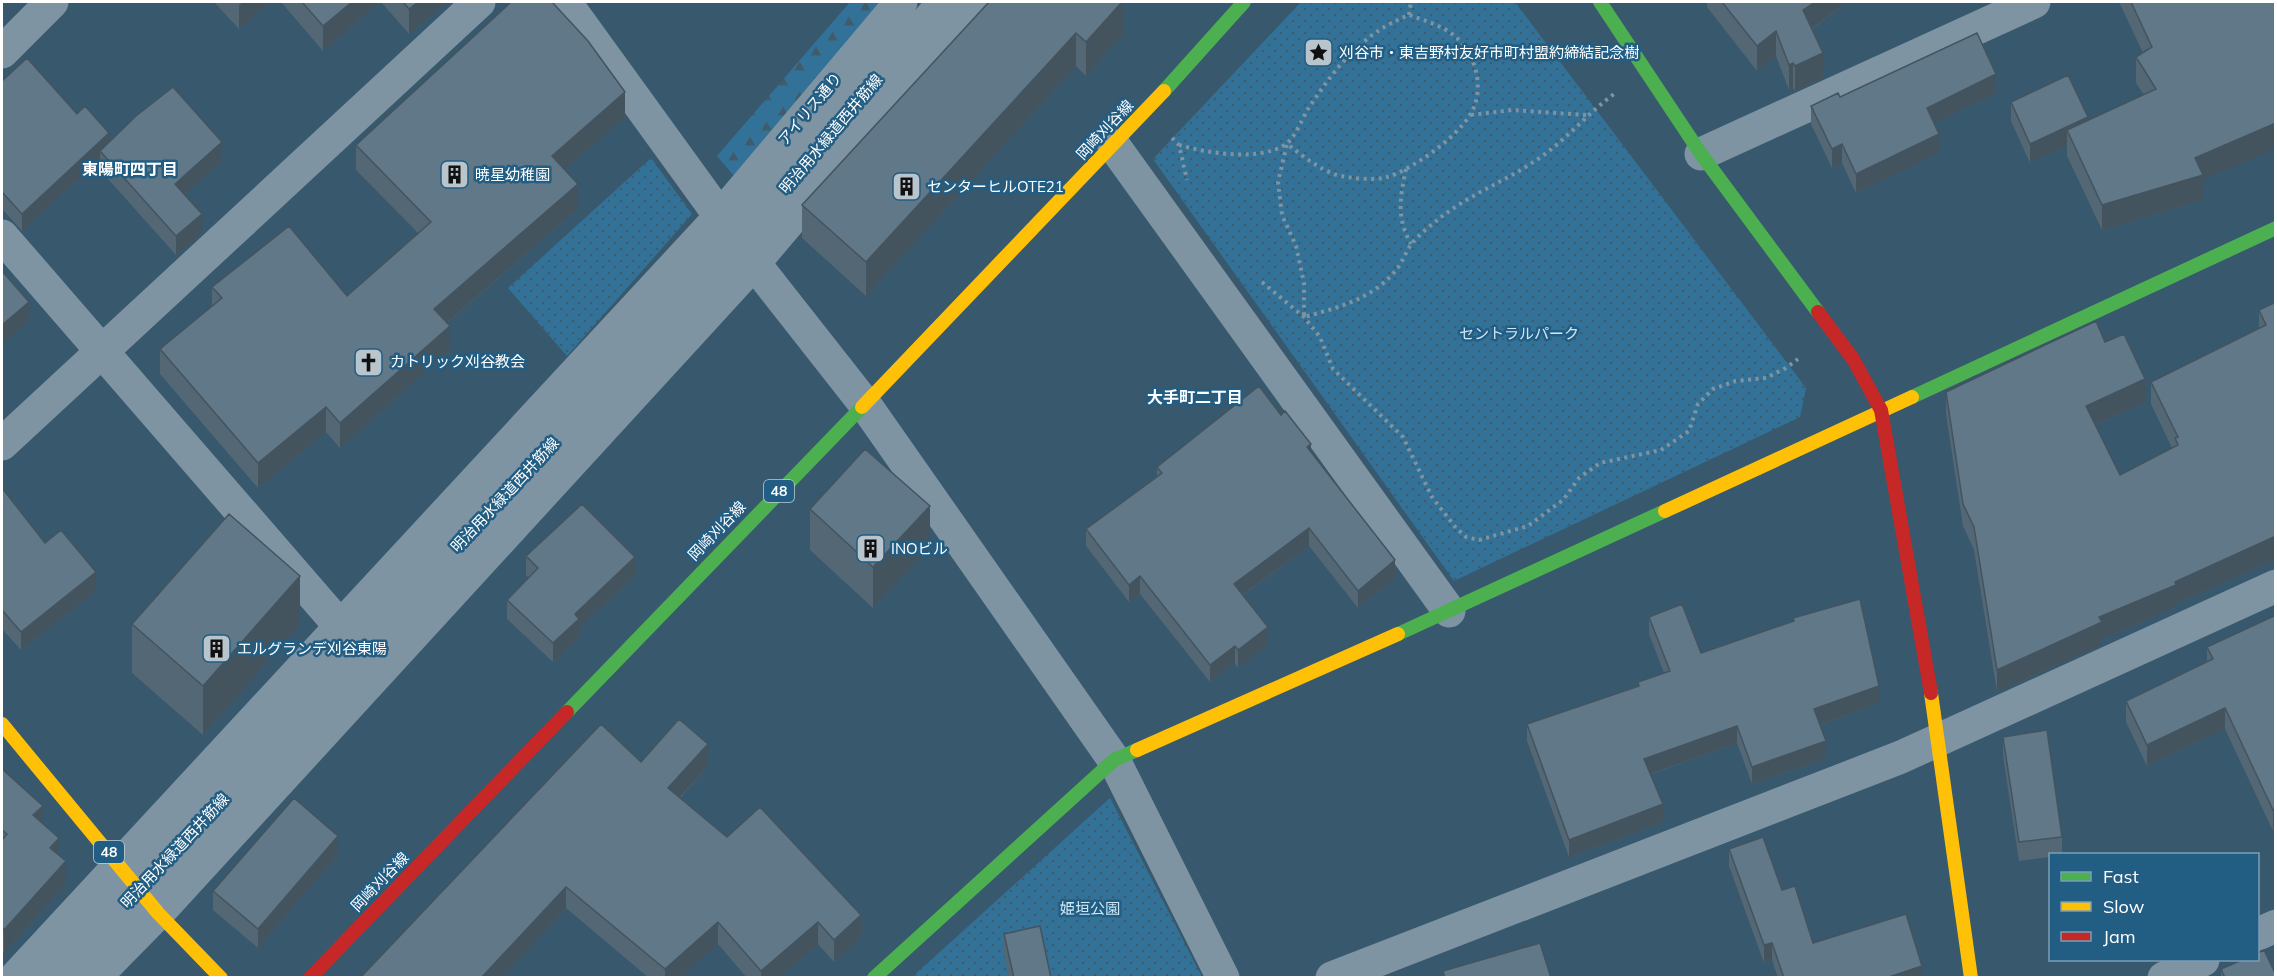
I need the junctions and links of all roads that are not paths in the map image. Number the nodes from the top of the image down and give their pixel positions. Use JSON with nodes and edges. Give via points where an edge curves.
{"nodes":[{"id":1,"x":52,"y":2,"type":"edge"},
{"id":2,"x":478,"y":2,"type":"edge"},
{"id":3,"x":565,"y":2,"type":"edge"},
{"id":4,"x":901,"y":2,"type":"edge"},
{"id":5,"x":944,"y":2,"type":"edge"},
{"id":6,"x":975,"y":2,"type":"edge"},
{"id":7,"x":1244,"y":2,"type":"edge"},
{"id":8,"x":1600,"y":2,"type":"edge"},
{"id":9,"x":2012,"y":6,"type":"edge"},
{"id":10,"x":2,"y":52,"type":"edge"},
{"id":11,"x":1114,"y":146,"type":"junction"},
{"id":12,"x":1701,"y":154,"type":"junction"},
{"id":13,"x":2276,"y":228,"type":"edge"},
{"id":14,"x":2,"y":236,"type":"edge"},
{"id":15,"x":738,"y":240,"type":"junction"},
{"id":16,"x":102,"y":349,"type":"junction"},
{"id":17,"x":864,"y":403,"type":"junction"},
{"id":18,"x":1881,"y":410,"type":"junction"},
{"id":19,"x":2,"y":444,"type":"edge"},
{"id":20,"x":2276,"y":586,"type":"edge"},
{"id":21,"x":1449,"y":611,"type":"junction"},
{"id":22,"x":340,"y":626,"type":"junction"},
{"id":23,"x":2,"y":724,"type":"edge"},
{"id":24,"x":1939,"y":738,"type":"junction"},
{"id":25,"x":1114,"y":760,"type":"junction"},
{"id":26,"x":140,"y":890,"type":"junction"},
{"id":27,"x":2276,"y":926,"type":"edge"},
{"id":28,"x":2259,"y":934,"type":"edge"},
{"id":29,"x":2201,"y":961,"type":"edge"},
{"id":30,"x":15,"y":978,"type":"edge"},
{"id":31,"x":54,"y":978,"type":"edge"},
{"id":32,"x":94,"y":978,"type":"edge"},
{"id":33,"x":221,"y":978,"type":"edge"},
{"id":34,"x":310,"y":978,"type":"edge"},
{"id":35,"x":874,"y":978,"type":"edge"},
{"id":36,"x":1223,"y":978,"type":"edge"},
{"id":37,"x":1332,"y":978,"type":"edge"},
{"id":38,"x":1971,"y":978,"type":"edge"},
{"id":39,"x":2164,"y":978,"type":"edge"}],
"edges":[{"from":1,"to":10,"type":"street"},
{"from":2,"to":16,"type":"street"},
{"from":3,"to":15,"type":"street"},
{"from":4,"to":15,"type":"street","name":"アイリス通り"},
{"from":5,"to":15,"type":"street","name":"明治用水緑道西井筋線"},
{"from":6,"to":15,"type":"street"},
{"from":7,"to":11,"type":"street","name":"岡崎刈谷線","number":"48"},
{"from":8,"to":12,"type":"street"},
{"from":9,"to":12,"type":"street"},
{"from":11,"to":17,"type":"street","name":"岡崎刈谷線","number":"48"},
{"from":11,"to":21,"type":"street"},
{"from":12,"to":18,"type":"street","via":[[1853,359]]},
{"from":13,"to":18,"type":"street"},
{"from":14,"to":16,"type":"street"},
{"from":15,"to":17,"type":"street"},
{"from":15,"to":22,"type":"street"},
{"from":15,"to":26,"type":"street","name":"明治用水緑道西井筋線"},
{"from":16,"to":19,"type":"street"},
{"from":16,"to":22,"type":"street"},
{"from":17,"to":25,"type":"street"},
{"from":17,"to":34,"type":"street","name":"岡崎刈谷線","number":"48"},
{"from":18,"to":21,"type":"street"},
{"from":18,"to":24,"type":"street"},
{"from":20,"to":24,"type":"street"},
{"from":21,"to":25,"type":"street"},
{"from":22,"to":26,"type":"street"},
{"from":23,"to":26,"type":"street","number":"48"},
{"from":24,"to":37,"type":"street","via":[[1901,757]]},
{"from":24,"to":38,"type":"street"},
{"from":25,"to":35,"type":"street"},
{"from":25,"to":36,"type":"street"},
{"from":26,"to":30,"type":"street"},
{"from":26,"to":31,"type":"street","name":"明治用水緑道西井筋線"},
{"from":26,"to":32,"type":"street"},
{"from":26,"to":33,"type":"street","number":"48"},
{"from":27,"to":28,"type":"street"},
{"from":29,"to":39,"type":"street"}]}
